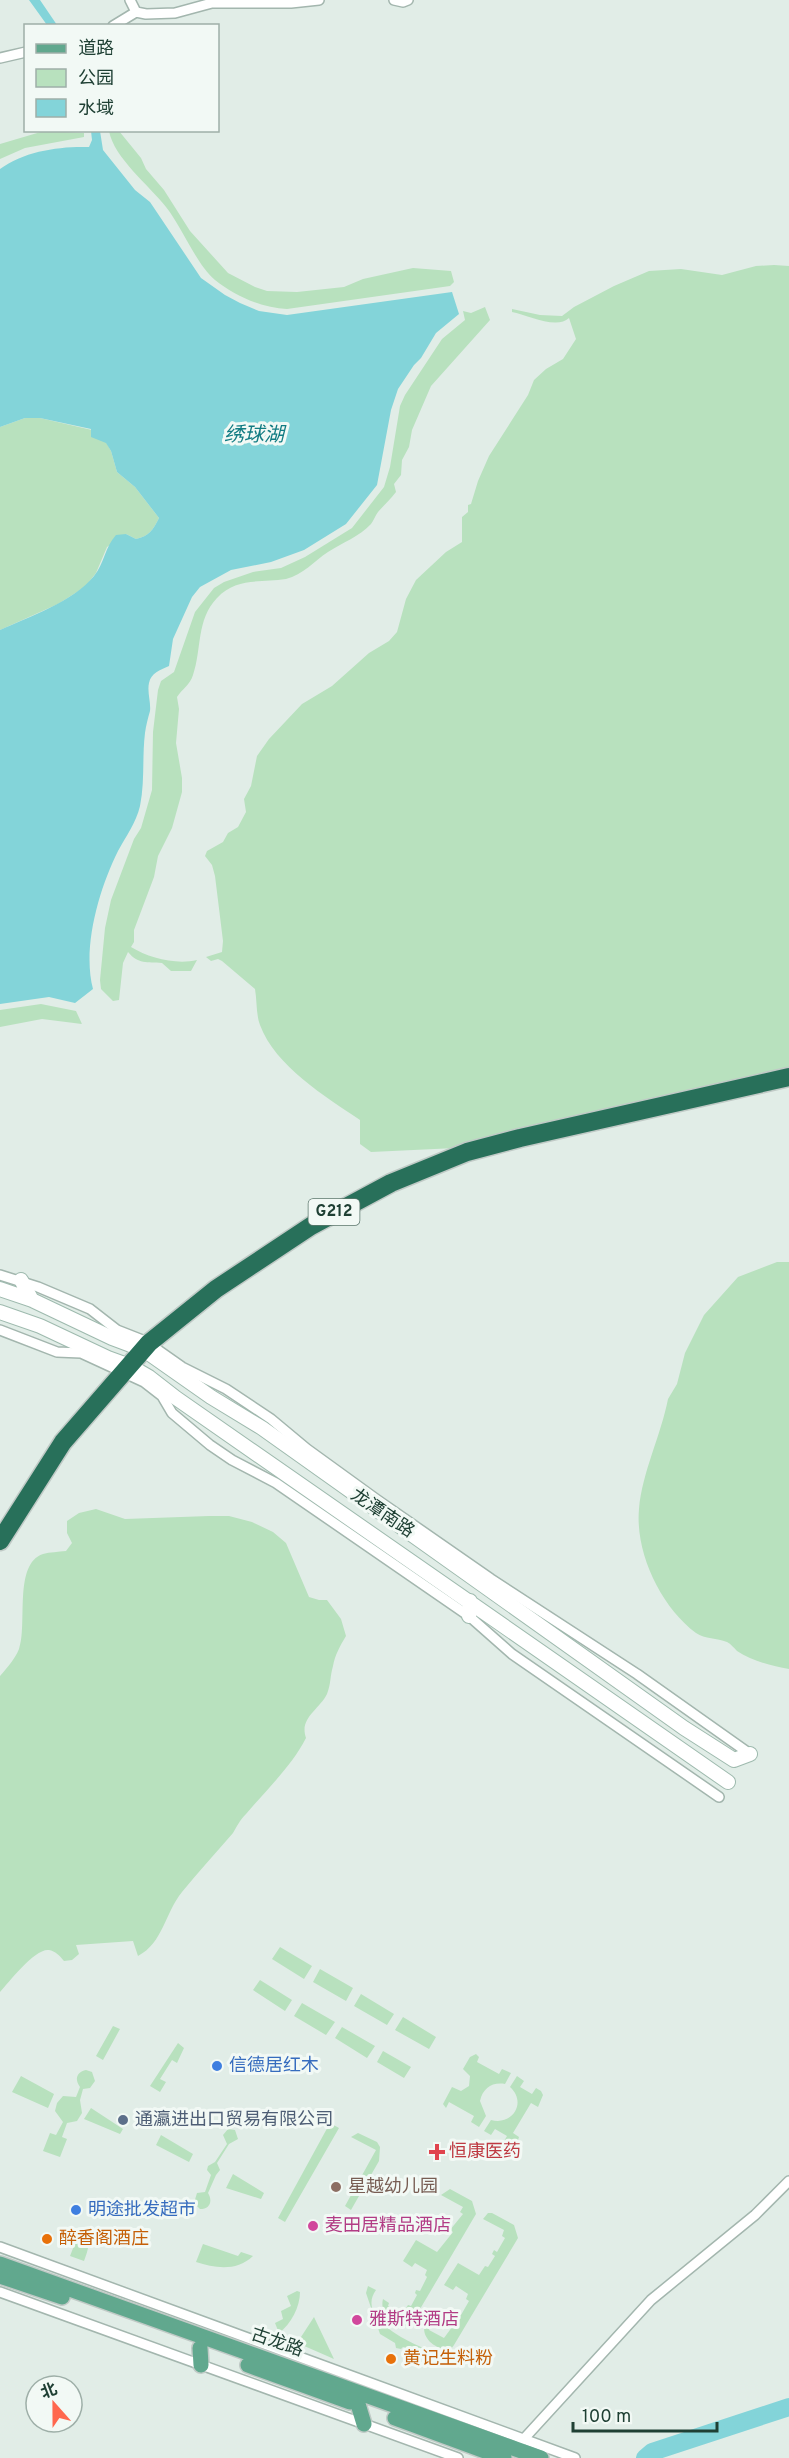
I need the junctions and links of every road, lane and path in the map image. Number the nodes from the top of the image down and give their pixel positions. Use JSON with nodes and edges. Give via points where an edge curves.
{"nodes":[{"id":1,"x":130,"y":0,"type":"edge"},
{"id":2,"x":319,"y":0,"type":"edge"},
{"id":3,"x":394,"y":0,"type":"edge"},
{"id":4,"x":408,"y":0,"type":"edge"},
{"id":5,"x":136,"y":12,"type":"junction"},
{"id":6,"x":116,"y":24,"type":"edge"},
{"id":7,"x":24,"y":52,"type":"edge"},
{"id":8,"x":0,"y":58,"type":"edge"},
{"id":9,"x":789,"y":1077,"type":"edge"},
{"id":10,"x":0,"y":1275,"type":"edge"},
{"id":11,"x":21,"y":1280,"type":"junction"},
{"id":12,"x":0,"y":1289,"type":"edge"},
{"id":13,"x":32,"y":1300,"type":"junction"},
{"id":14,"x":0,"y":1312,"type":"edge"},
{"id":15,"x":60,"y":1312,"type":"junction"},
{"id":16,"x":0,"y":1330,"type":"edge"},
{"id":17,"x":52,"y":1331,"type":"junction"},
{"id":18,"x":146,"y":1346,"type":"junction"},
{"id":19,"x":127,"y":1369,"type":"junction"},
{"id":20,"x":211,"y":1397,"type":"junction"},
{"id":21,"x":200,"y":1414,"type":"junction"},
{"id":22,"x":0,"y":1541,"type":"edge"},
{"id":23,"x":470,"y":1601,"type":"junction"},
{"id":24,"x":469,"y":1616,"type":"junction"},
{"id":25,"x":750,"y":1754,"type":"joint"},
{"id":26,"x":728,"y":1782,"type":"dead end"},
{"id":27,"x":719,"y":1797,"type":"dead end"},
{"id":28,"x":789,"y":2181,"type":"edge"},
{"id":29,"x":0,"y":2247,"type":"edge"},
{"id":30,"x":0,"y":2264,"type":"edge"},
{"id":31,"x":0,"y":2276,"type":"edge"},
{"id":32,"x":0,"y":2292,"type":"edge"},
{"id":33,"x":200,"y":2348,"type":"junction"},
{"id":34,"x":201,"y":2365,"type":"junction"},
{"id":35,"x":357,"y":2404,"type":"junction"},
{"id":36,"x":477,"y":2422,"type":"junction"},
{"id":37,"x":364,"y":2424,"type":"junction"},
{"id":38,"x":482,"y":2437,"type":"junction"},
{"id":39,"x":515,"y":2449,"type":"edge"},
{"id":40,"x":458,"y":2458,"type":"edge"},
{"id":41,"x":541,"y":2458,"type":"edge"},
{"id":42,"x":575,"y":2458,"type":"edge"}],
"edges":[{"from":1,"to":5,"type":"street"},
{"from":2,"to":5,"type":"street","via":[[212,3],[175,13]]},
{"from":3,"to":4,"type":"street"},
{"from":5,"to":6,"type":"street"},
{"from":7,"to":8,"type":"street"},
{"from":9,"to":18,"type":"highway","number":"G212","via":[[467,1152],[391,1183],[311,1226],[216,1289]]},
{"from":10,"to":11,"type":"street"},
{"from":11,"to":13,"type":"main road"},
{"from":11,"to":18,"type":"street","via":[[90,1309]]},
{"from":12,"to":13,"type":"main road","name":"龙潭南路"},
{"from":13,"to":15,"type":"main road","name":"龙潭南路"},
{"from":14,"to":17,"type":"main road","name":"龙潭南路"},
{"from":15,"to":17,"type":"main road"},
{"from":15,"to":18,"type":"main road","name":"龙潭南路","via":[[112,1338]]},
{"from":16,"to":19,"type":"street","via":[[57,1352],[81,1353]]},
{"from":17,"to":19,"type":"main road","name":"龙潭南路"},
{"from":18,"to":19,"type":"highway","number":"G212"},
{"from":18,"to":20,"type":"main road","name":"龙潭南路"},
{"from":18,"to":25,"type":"street","via":[[211,1380],[271,1419],[491,1579],[638,1674]]},
{"from":19,"to":21,"type":"main road","name":"龙潭南路","via":[[149,1377]]},
{"from":19,"to":22,"type":"highway","number":"G212","via":[[63,1443]]},
{"from":19,"to":24,"type":"street","via":[[162,1396],[172,1413],[222,1453],[276,1483]]},
{"from":20,"to":21,"type":"main road"},
{"from":20,"to":25,"type":"main road","name":"龙潭南路","via":[[262,1428],[684,1728],[734,1760]]},
{"from":21,"to":23,"type":"main road","name":"龙潭南路"},
{"from":23,"to":24,"type":"main road"},
{"from":23,"to":26,"type":"main road","name":"龙潭南路"},
{"from":24,"to":27,"type":"street","via":[[512,1654]]},
{"from":28,"to":39,"type":"street","via":[[755,2215],[651,2300]]},
{"from":29,"to":36,"type":"street"},
{"from":30,"to":38,"type":"main road","name":"古龙路"},
{"from":31,"to":33,"type":"main road","name":"古龙路"},
{"from":32,"to":34,"type":"street"},
{"from":33,"to":34,"type":"main road"},
{"from":33,"to":35,"type":"main road","name":"古龙路"},
{"from":34,"to":37,"type":"street"},
{"from":35,"to":37,"type":"main road"},
{"from":35,"to":39,"type":"main road","name":"古龙路"},
{"from":36,"to":38,"type":"main road"},
{"from":36,"to":39,"type":"street"},
{"from":37,"to":40,"type":"street"},
{"from":38,"to":39,"type":"main road","name":"古龙路"},
{"from":39,"to":41,"type":"main road","name":"古龙路"},
{"from":39,"to":42,"type":"street"}]}
